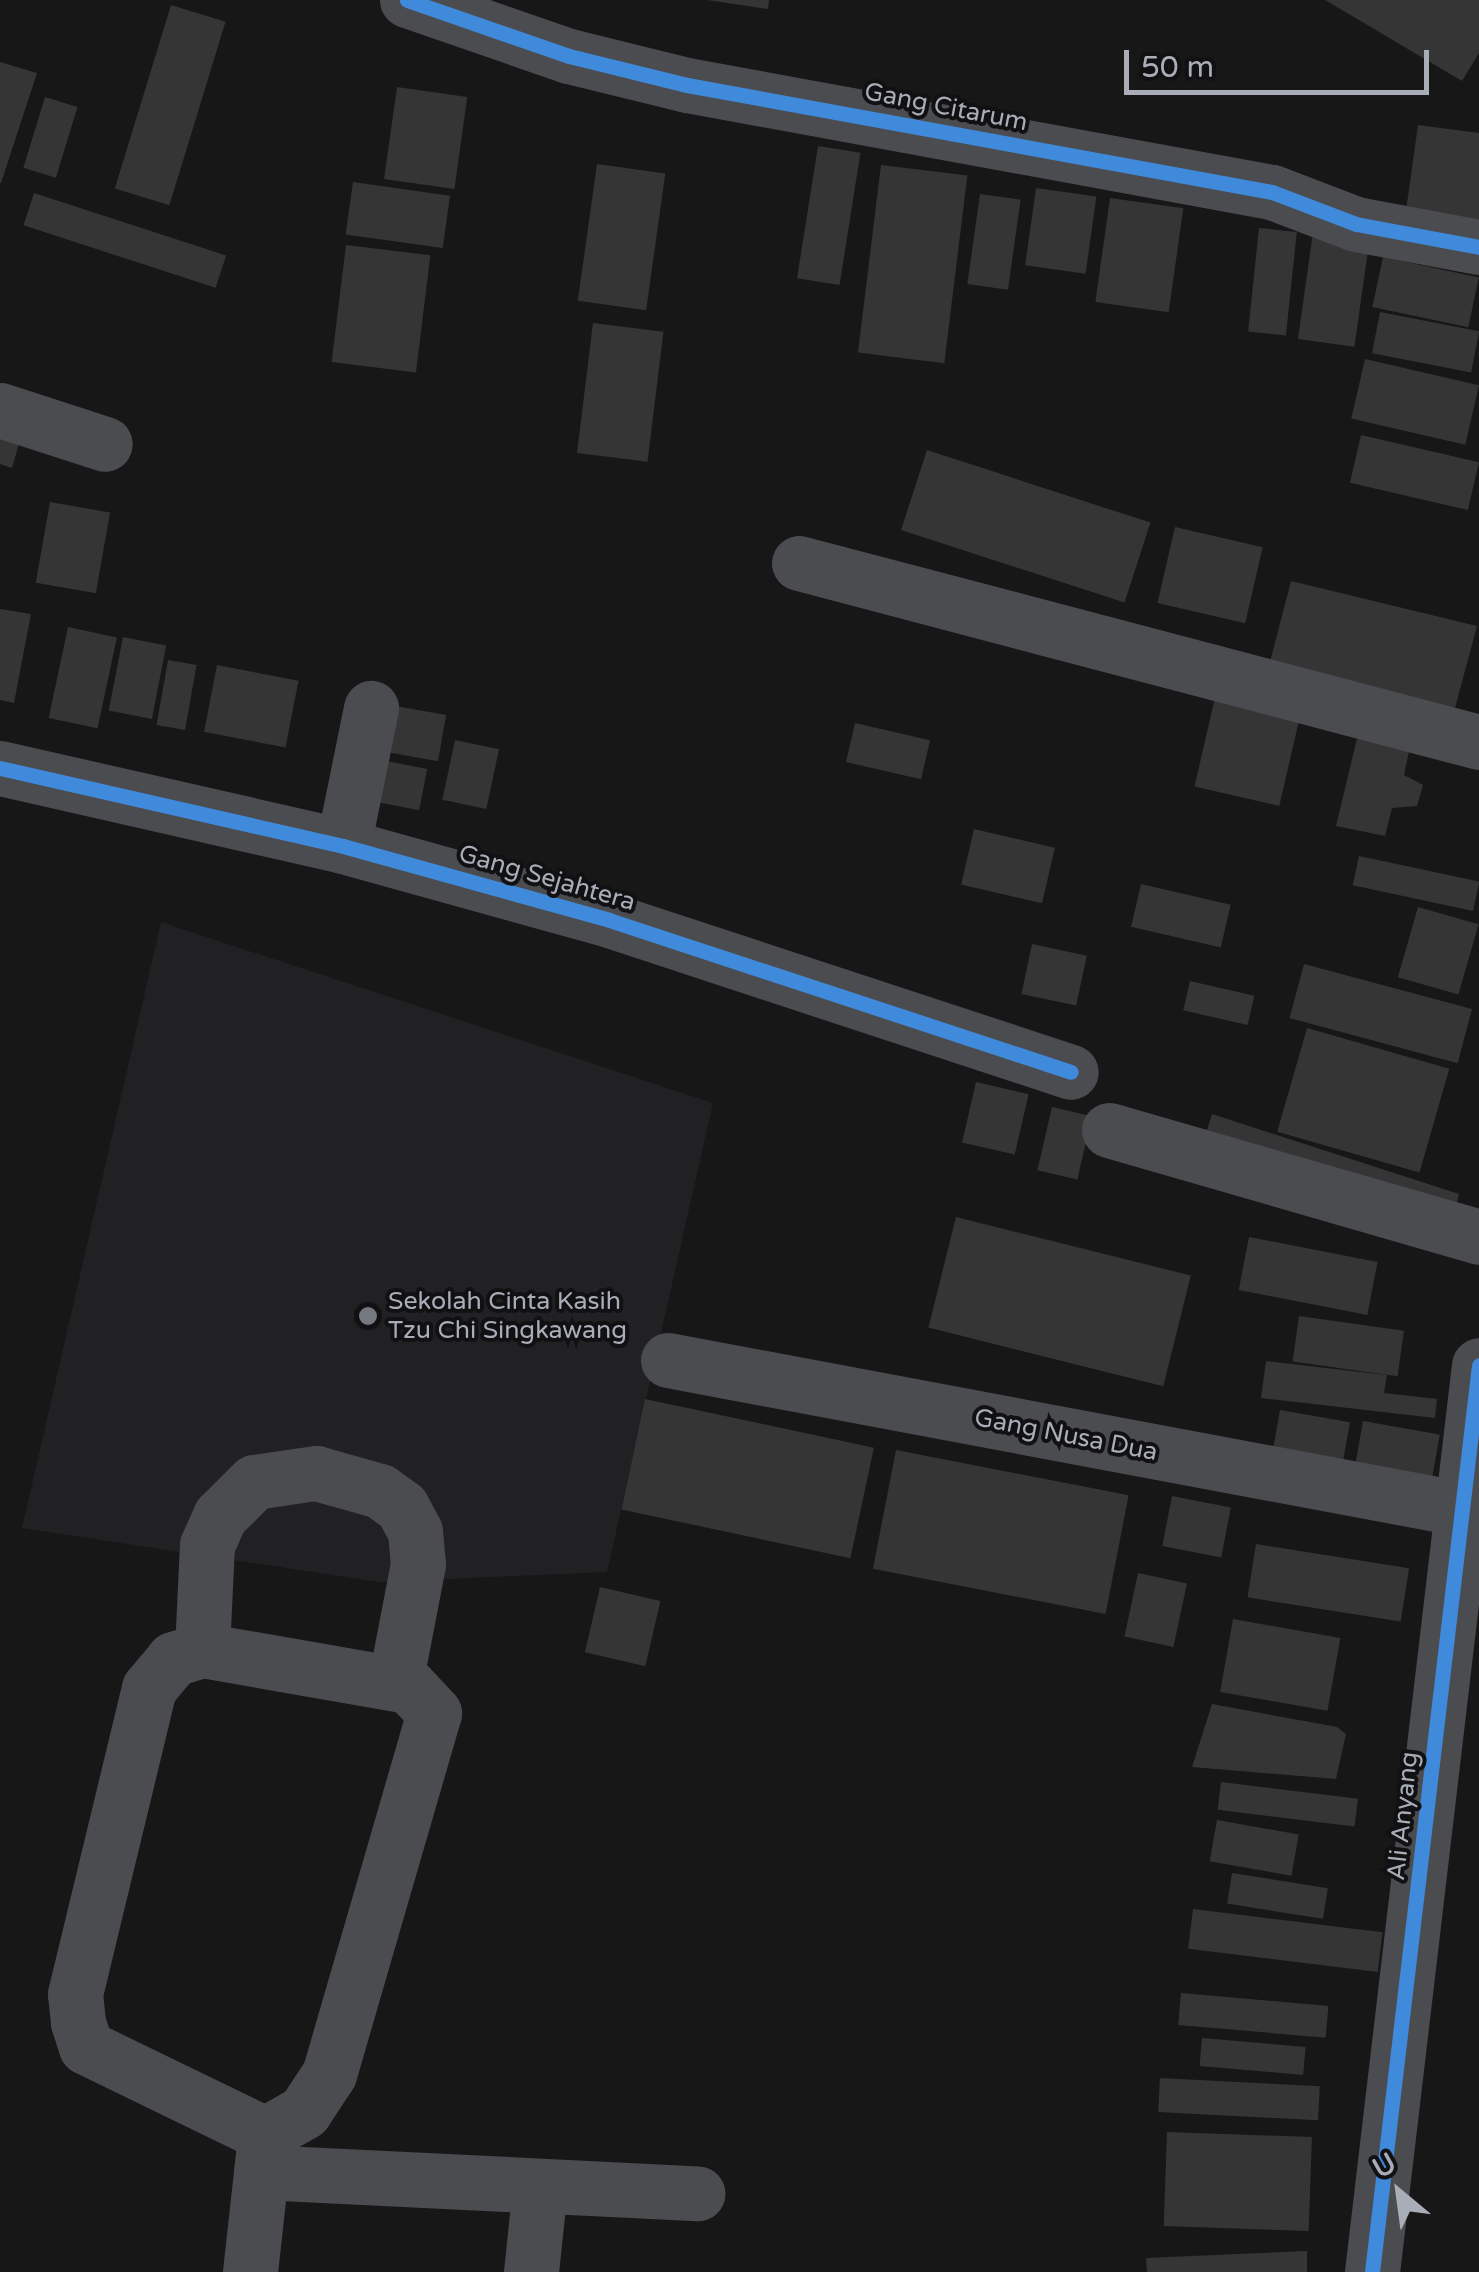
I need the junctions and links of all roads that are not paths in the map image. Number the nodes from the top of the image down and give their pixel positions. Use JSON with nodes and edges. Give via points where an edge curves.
{"nodes":[{"id":1,"x":406,"y":0,"type":"edge"},
{"id":2,"x":1479,"y":247,"type":"edge"},
{"id":3,"x":0,"y":410,"type":"edge"},
{"id":4,"x":105,"y":444,"type":"dead end"},
{"id":5,"x":799,"y":563,"type":"dead end"},
{"id":6,"x":371,"y":708,"type":"dead end"},
{"id":7,"x":1479,"y":742,"type":"edge"},
{"id":8,"x":0,"y":768,"type":"edge"},
{"id":9,"x":343,"y":846,"type":"junction"},
{"id":10,"x":1071,"y":1072,"type":"dead end"},
{"id":11,"x":1109,"y":1130,"type":"dead end"},
{"id":12,"x":1479,"y":1238,"type":"edge"},
{"id":13,"x":668,"y":1360,"type":"dead end"},
{"id":14,"x":1479,"y":1365,"type":"edge"},
{"id":15,"x":1463,"y":1509,"type":"junction"},
{"id":16,"x":202,"y":1650,"type":"junction"},
{"id":17,"x":395,"y":1683,"type":"junction"},
{"id":18,"x":263,"y":2153,"type":"junction"},
{"id":19,"x":540,"y":2186,"type":"junction"},
{"id":20,"x":698,"y":2193,"type":"dead end"},
{"id":21,"x":250,"y":2272,"type":"edge"},
{"id":22,"x":531,"y":2272,"type":"edge"},
{"id":23,"x":1372,"y":2272,"type":"edge"}],
"edges":[{"from":1,"to":2,"type":"street","name":"Gang Citarum","via":[[569,56],[687,84],[1272,192],[1356,224]]},
{"from":3,"to":4,"type":"street"},
{"from":5,"to":7,"type":"street"},
{"from":6,"to":9,"type":"street"},
{"from":8,"to":9,"type":"street","name":"Gang Sejahtera"},
{"from":9,"to":10,"type":"street","name":"Gang Sejahtera","via":[[609,920]]},
{"from":11,"to":12,"type":"street"},
{"from":13,"to":15,"type":"street","name":"Gang Nusa Dua"},
{"from":14,"to":15,"type":"street","name":"Ali Anyang"},
{"from":15,"to":23,"type":"street","name":"Ali Anyang"},
{"from":16,"to":17,"type":"street"},
{"from":16,"to":17,"type":"street","via":[[207,1545],[220,1516],[254,1482],[316,1473],[380,1491],[402,1508],[415,1532],[418,1564]]},
{"from":16,"to":18,"type":"street","via":[[173,1659],[149,1688],[75,1994],[78,2022],[86,2047]]},
{"from":17,"to":18,"type":"street","via":[[423,1694],[434,1712],[430,1736],[328,2074],[304,2112]]},
{"from":18,"to":19,"type":"street"},
{"from":18,"to":21,"type":"street"},
{"from":19,"to":20,"type":"street"},
{"from":19,"to":22,"type":"street"}]}
